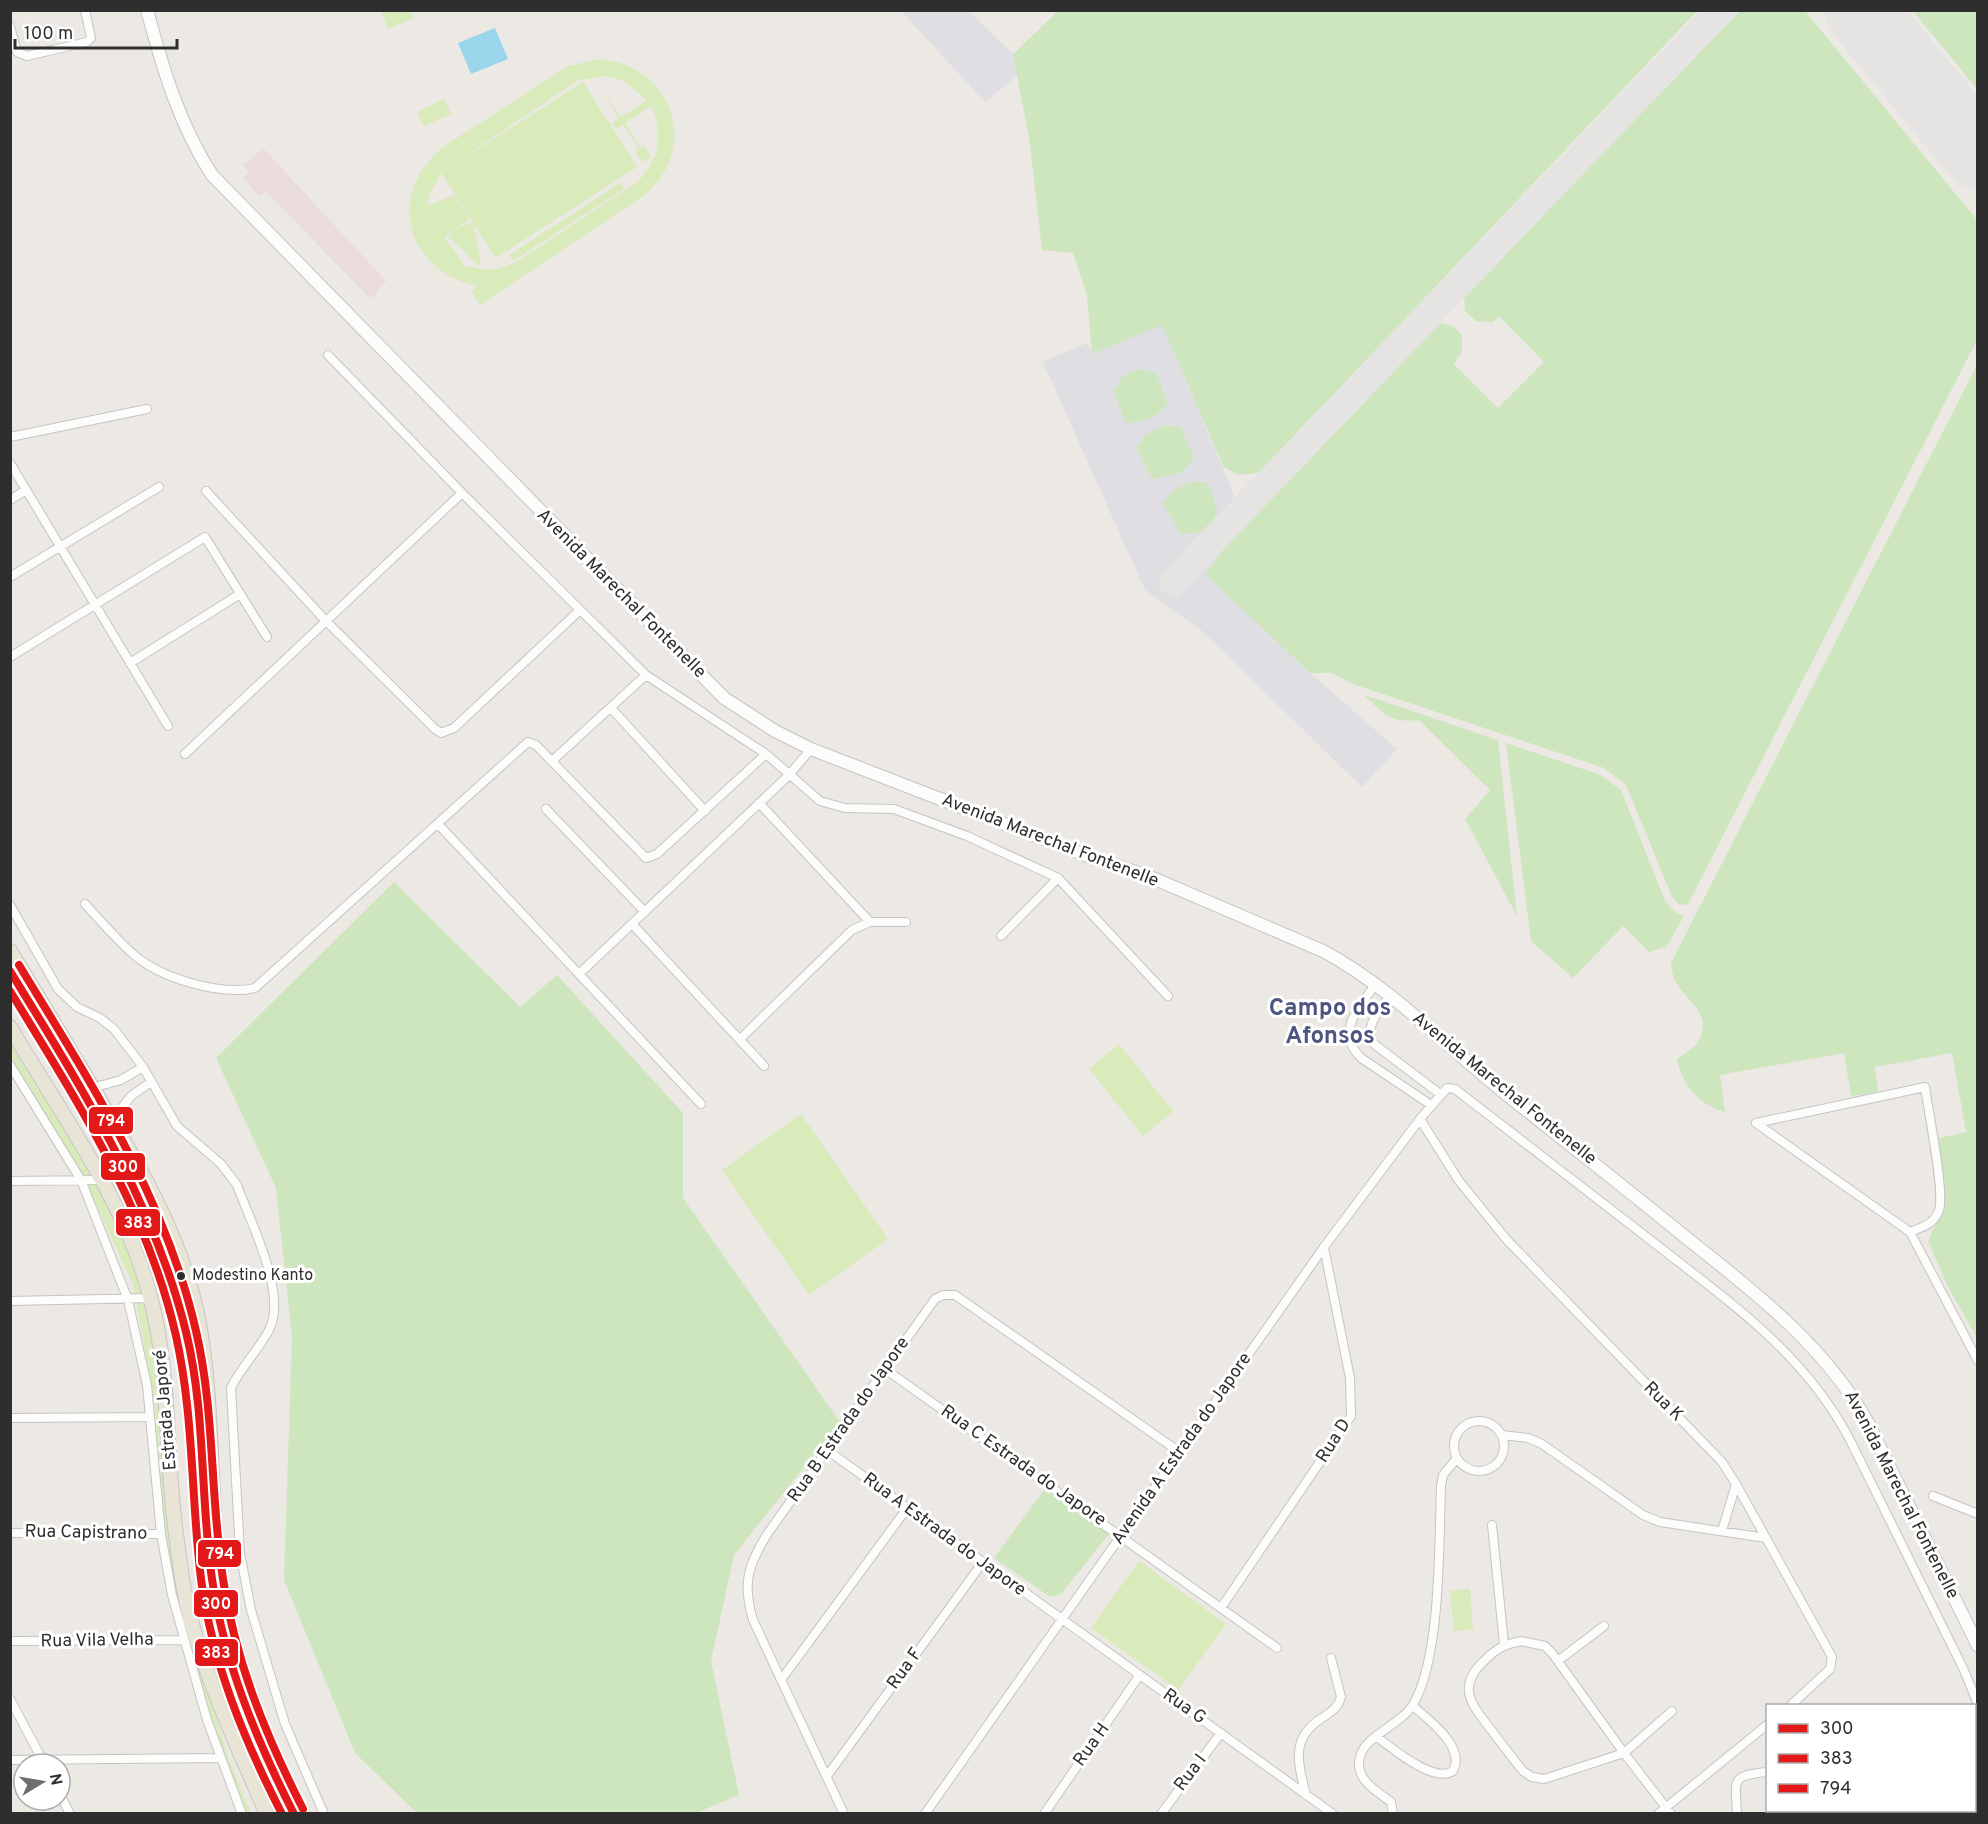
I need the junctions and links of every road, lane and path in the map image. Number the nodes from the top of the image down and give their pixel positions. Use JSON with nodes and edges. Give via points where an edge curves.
{"nodes":[{"id":1,"x":85,"y":10,"type":"edge"},
{"id":2,"x":147,"y":10,"type":"edge"},
{"id":3,"x":10,"y":26,"type":"edge"},
{"id":4,"x":328,"y":355,"type":"dead end"},
{"id":5,"x":147,"y":408,"type":"dead end"},
{"id":6,"x":10,"y":436,"type":"edge"},
{"id":7,"x":10,"y":463,"type":"edge"},
{"id":8,"x":159,"y":487,"type":"dead end"},
{"id":9,"x":27,"y":490,"type":"junction"},
{"id":10,"x":206,"y":491,"type":"dead end"},
{"id":11,"x":462,"y":494,"type":"junction"},
{"id":12,"x":10,"y":500,"type":"edge"},
{"id":13,"x":61,"y":547,"type":"junction"},
{"id":14,"x":10,"y":577,"type":"edge"},
{"id":15,"x":240,"y":594,"type":"junction"},
{"id":16,"x":95,"y":603,"type":"junction"},
{"id":17,"x":580,"y":610,"type":"junction"},
{"id":18,"x":326,"y":620,"type":"junction"},
{"id":19,"x":267,"y":637,"type":"dead end"},
{"id":20,"x":10,"y":657,"type":"edge"},
{"id":21,"x":130,"y":663,"type":"junction"},
{"id":22,"x":646,"y":675,"type":"junction"},
{"id":23,"x":611,"y":708,"type":"junction"},
{"id":24,"x":168,"y":726,"type":"dead end"},
{"id":25,"x":811,"y":749,"type":"junction"},
{"id":26,"x":185,"y":754,"type":"dead end"},
{"id":27,"x":766,"y":754,"type":"junction"},
{"id":28,"x":552,"y":761,"type":"junction"},
{"id":29,"x":788,"y":776,"type":"junction"},
{"id":30,"x":759,"y":802,"type":"junction"},
{"id":31,"x":546,"y":809,"type":"dead end"},
{"id":32,"x":705,"y":810,"type":"junction"},
{"id":33,"x":438,"y":824,"type":"junction"},
{"id":34,"x":1058,"y":878,"type":"junction"},
{"id":35,"x":85,"y":904,"type":"dead end"},
{"id":36,"x":10,"y":905,"type":"edge"},
{"id":37,"x":645,"y":912,"type":"junction"},
{"id":38,"x":870,"y":922,"type":"junction"},
{"id":39,"x":906,"y":922,"type":"dead end"},
{"id":40,"x":633,"y":925,"type":"junction"},
{"id":41,"x":1001,"y":936,"type":"dead end"},
{"id":42,"x":10,"y":951,"type":"edge"},
{"id":43,"x":579,"y":974,"type":"junction"},
{"id":44,"x":1375,"y":985,"type":"junction"},
{"id":45,"x":1168,"y":996,"type":"dead end"},
{"id":46,"x":1390,"y":996,"type":"junction"},
{"id":47,"x":10,"y":1027,"type":"edge"},
{"id":48,"x":1369,"y":1036,"type":"junction"},
{"id":49,"x":740,"y":1039,"type":"junction"},
{"id":50,"x":1350,"y":1041,"type":"junction"},
{"id":51,"x":11,"y":1066,"type":"edge"},
{"id":52,"x":764,"y":1066,"type":"dead end"},
{"id":53,"x":143,"y":1067,"type":"junction"},
{"id":54,"x":1412,"y":1071,"type":"junction"},
{"id":55,"x":151,"y":1082,"type":"junction"},
{"id":56,"x":1401,"y":1085,"type":"junction"},
{"id":57,"x":93,"y":1088,"type":"junction"},
{"id":58,"x":1442,"y":1091,"type":"junction"},
{"id":59,"x":701,"y":1104,"type":"dead end"},
{"id":60,"x":1431,"y":1105,"type":"junction"},
{"id":61,"x":1420,"y":1119,"type":"junction"},
{"id":62,"x":112,"y":1121,"type":"junction"},
{"id":63,"x":81,"y":1180,"type":"junction"},
{"id":64,"x":102,"y":1180,"type":"junction"},
{"id":65,"x":10,"y":1182,"type":"edge"},
{"id":66,"x":1910,"y":1232,"type":"junction"},
{"id":67,"x":1324,"y":1247,"type":"junction"},
{"id":68,"x":151,"y":1298,"type":"junction"},
{"id":69,"x":128,"y":1300,"type":"junction"},
{"id":70,"x":10,"y":1301,"type":"edge"},
{"id":71,"x":1977,"y":1361,"type":"edge"},
{"id":72,"x":885,"y":1369,"type":"junction"},
{"id":73,"x":150,"y":1417,"type":"junction"},
{"id":74,"x":10,"y":1418,"type":"edge"},
{"id":75,"x":1502,"y":1435,"type":"junction"},
{"id":76,"x":827,"y":1450,"type":"junction"},
{"id":77,"x":1181,"y":1453,"type":"junction"},
{"id":78,"x":1457,"y":1458,"type":"junction"},
{"id":79,"x":1736,"y":1484,"type":"junction"},
{"id":80,"x":1933,"y":1496,"type":"dead end"},
{"id":81,"x":908,"y":1507,"type":"junction"},
{"id":82,"x":1977,"y":1514,"type":"edge"},
{"id":83,"x":1492,"y":1525,"type":"dead end"},
{"id":84,"x":1722,"y":1531,"type":"junction"},
{"id":85,"x":10,"y":1533,"type":"edge"},
{"id":86,"x":161,"y":1534,"type":"junction"},
{"id":87,"x":1121,"y":1536,"type":"junction"},
{"id":88,"x":1766,"y":1538,"type":"junction"},
{"id":89,"x":983,"y":1562,"type":"junction"},
{"id":90,"x":1221,"y":1608,"type":"junction"},
{"id":91,"x":1061,"y":1620,"type":"junction"},
{"id":92,"x":1604,"y":1626,"type":"dead end"},
{"id":93,"x":183,"y":1640,"type":"junction"},
{"id":94,"x":10,"y":1641,"type":"edge"},
{"id":95,"x":1504,"y":1644,"type":"junction"},
{"id":96,"x":1977,"y":1646,"type":"edge"},
{"id":97,"x":1277,"y":1648,"type":"dead end"},
{"id":98,"x":1331,"y":1658,"type":"dead end"},
{"id":99,"x":1559,"y":1660,"type":"junction"},
{"id":100,"x":1139,"y":1676,"type":"junction"},
{"id":101,"x":781,"y":1680,"type":"junction"},
{"id":102,"x":10,"y":1699,"type":"edge"},
{"id":103,"x":1792,"y":1704,"type":"edge"},
{"id":104,"x":1977,"y":1704,"type":"edge"},
{"id":105,"x":1413,"y":1706,"type":"junction"},
{"id":106,"x":1672,"y":1711,"type":"dead end"},
{"id":107,"x":1766,"y":1725,"type":"edge"},
{"id":108,"x":1221,"y":1733,"type":"junction"},
{"id":109,"x":1377,"y":1737,"type":"junction"},
{"id":110,"x":38,"y":1752,"type":"edge"},
{"id":111,"x":1624,"y":1753,"type":"junction"},
{"id":112,"x":219,"y":1758,"type":"junction"},
{"id":113,"x":72,"y":1761,"type":"edge"},
{"id":114,"x":1766,"y":1772,"type":"edge"},
{"id":115,"x":827,"y":1776,"type":"junction"},
{"id":116,"x":1306,"y":1796,"type":"junction"},
{"id":117,"x":1668,"y":1810,"type":"edge"},
{"id":118,"x":242,"y":1814,"type":"edge"},
{"id":119,"x":267,"y":1814,"type":"edge"},
{"id":120,"x":302,"y":1814,"type":"edge"},
{"id":121,"x":324,"y":1814,"type":"edge"},
{"id":122,"x":844,"y":1814,"type":"edge"},
{"id":123,"x":925,"y":1814,"type":"edge"},
{"id":124,"x":1044,"y":1814,"type":"edge"},
{"id":125,"x":1161,"y":1814,"type":"edge"},
{"id":126,"x":1333,"y":1814,"type":"edge"},
{"id":127,"x":1393,"y":1814,"type":"edge"},
{"id":128,"x":1658,"y":1814,"type":"edge"},
{"id":129,"x":1737,"y":1814,"type":"edge"}],
"edges":[{"from":1,"to":3,"type":"street","via":[[91,39],[27,56],[17,52]]},
{"from":2,"to":25,"type":"main road","name":"Avenida Marechal Fontenelle","via":[[177,111],[195,148],[231,197],[724,698]]},
{"from":4,"to":11,"type":"street"},
{"from":5,"to":6,"type":"street"},
{"from":7,"to":9,"type":"street"},
{"from":8,"to":13,"type":"street"},
{"from":9,"to":12,"type":"street"},
{"from":9,"to":13,"type":"street"},
{"from":10,"to":18,"type":"street"},
{"from":11,"to":17,"type":"street"},
{"from":11,"to":18,"type":"street"},
{"from":13,"to":14,"type":"street"},
{"from":13,"to":16,"type":"street"},
{"from":15,"to":16,"type":"street","via":[[206,537]]},
{"from":15,"to":19,"type":"street"},
{"from":15,"to":21,"type":"street"},
{"from":16,"to":20,"type":"street"},
{"from":16,"to":21,"type":"street"},
{"from":17,"to":18,"type":"street","via":[[454,728],[441,733]]},
{"from":17,"to":22,"type":"street"},
{"from":18,"to":26,"type":"street"},
{"from":21,"to":24,"type":"street"},
{"from":22,"to":23,"type":"street"},
{"from":22,"to":27,"type":"street"},
{"from":23,"to":28,"type":"street"},
{"from":23,"to":32,"type":"street"},
{"from":25,"to":29,"type":"street"},
{"from":25,"to":44,"type":"main road","name":"Avenida Marechal Fontenelle","via":[[1148,876],[1323,951]]},
{"from":27,"to":29,"type":"street"},
{"from":27,"to":32,"type":"street"},
{"from":28,"to":32,"type":"street","via":[[646,858],[657,854]]},
{"from":28,"to":33,"type":"street","via":[[532,742],[523,745]]},
{"from":29,"to":30,"type":"street"},
{"from":29,"to":34,"type":"street","via":[[820,801],[845,808],[894,809],[967,836]]},
{"from":30,"to":37,"type":"street"},
{"from":30,"to":38,"type":"street"},
{"from":31,"to":37,"type":"street"},
{"from":33,"to":35,"type":"street","via":[[255,988],[211,988],[150,966],[135,956]]},
{"from":33,"to":43,"type":"street"},
{"from":34,"to":41,"type":"street"},
{"from":34,"to":45,"type":"street"},
{"from":36,"to":53,"type":"street","via":[[58,989],[76,1007],[114,1029]]},
{"from":37,"to":40,"type":"street"},
{"from":38,"to":39,"type":"street"},
{"from":38,"to":49,"type":"street","via":[[852,930]]},
{"from":40,"to":43,"type":"street"},
{"from":40,"to":49,"type":"street"},
{"from":42,"to":57,"type":"main road"},
{"from":43,"to":59,"type":"street"},
{"from":44,"to":46,"type":"main road","name":"Avenida Marechal Fontenelle"},
{"from":44,"to":50,"type":"street","via":[[1350,1021]]},
{"from":46,"to":48,"type":"street","via":[[1369,1028]]},
{"from":46,"to":96,"type":"main road","name":"Avenida Marechal Fontenelle","via":[[1761,1298],[1824,1360],[1855,1399],[1868,1423]]},
{"from":47,"to":64,"type":"main road","name":"Estrada Japoré"},
{"from":48,"to":50,"type":"street"},
{"from":48,"to":54,"type":"street","via":[[1374,1044]]},
{"from":49,"to":52,"type":"street"},
{"from":50,"to":56,"type":"street","via":[[1352,1050],[1361,1058]]},
{"from":51,"to":63,"type":"street","name":"Estrada Japoré"},
{"from":53,"to":55,"type":"street"},
{"from":53,"to":57,"type":"street","via":[[121,1080]]},
{"from":54,"to":56,"type":"street"},
{"from":54,"to":58,"type":"street"},
{"from":55,"to":62,"type":"street","via":[[131,1096]]},
{"from":55,"to":121,"type":"street","via":[[177,1126],[221,1164],[237,1185],[269,1274],[274,1315],[231,1388],[240,1553],[250,1610],[282,1714]]},
{"from":56,"to":60,"type":"street"},
{"from":57,"to":62,"type":"main road"},
{"from":58,"to":60,"type":"street","name":"Avenida A Estrada do Japore"},
{"from":58,"to":104,"type":"street","via":[[1455,1089],[1764,1329],[1814,1383],[1850,1440],[1948,1636]]},
{"from":60,"to":61,"type":"street","name":"Avenida A Estrada do Japore"},
{"from":61,"to":67,"type":"street","name":"Avenida A Estrada do Japore"},
{"from":61,"to":79,"type":"street","name":"Rua K","via":[[1464,1188],[1507,1240],[1722,1462]]},
{"from":62,"to":120,"type":"main road","via":[[145,1175],[188,1279],[207,1371],[218,1558],[226,1605],[242,1666]]},
{"from":63,"to":64,"type":"street"},
{"from":63,"to":65,"type":"street"},
{"from":63,"to":69,"type":"street","name":"Estrada Japoré"},
{"from":64,"to":68,"type":"main road","name":"Estrada Japoré"},
{"from":66,"to":66,"type":"street","via":[[1891,1218],[1756,1123],[1925,1087],[1939,1182],[1939,1209],[1929,1225]]},
{"from":66,"to":71,"type":"street"},
{"from":67,"to":77,"type":"street","name":"Avenida A Estrada do Japore"},
{"from":67,"to":90,"type":"street","name":"Rua D","via":[[1350,1378],[1351,1416]]},
{"from":68,"to":69,"type":"street"},
{"from":68,"to":119,"type":"main road","name":"Estrada Japoré","via":[[165,1388],[176,1532],[192,1626]]},
{"from":69,"to":70,"type":"street"},
{"from":69,"to":73,"type":"street","name":"Estrada Japoré","via":[[138,1336]]},
{"from":72,"to":76,"type":"street","name":"Rua B Estrada do Japore"},
{"from":72,"to":77,"type":"street","name":"Rua B Estrada do Japore","via":[[935,1299],[955,1295]]},
{"from":72,"to":87,"type":"street","name":"Rua C Estrada do Japore"},
{"from":73,"to":74,"type":"street"},
{"from":73,"to":86,"type":"street","name":"Estrada Japoré"},
{"from":75,"to":78,"type":"street","via":[[1504,1449],[1494,1467],[1474,1470]]},
{"from":75,"to":78,"type":"street","via":[[1487,1421],[1475,1420],[1464,1425],[1456,1434]]},
{"from":75,"to":84,"type":"street","via":[[1542,1444],[1643,1515],[1660,1522]]},
{"from":76,"to":81,"type":"street","name":"Rua A Estrada do Japore"},
{"from":76,"to":101,"type":"street","name":"Rua B Estrada do Japore","via":[[768,1533],[748,1571],[753,1620]]},
{"from":77,"to":87,"type":"street","name":"Avenida A Estrada do Japore"},
{"from":78,"to":105,"type":"street","via":[[1443,1475],[1441,1486],[1431,1643]]},
{"from":79,"to":84,"type":"street"},
{"from":79,"to":88,"type":"street","name":"Rua K"},
{"from":80,"to":82,"type":"street"},
{"from":81,"to":89,"type":"street","name":"Rua A Estrada do Japore"},
{"from":81,"to":101,"type":"street"},
{"from":83,"to":95,"type":"street"},
{"from":84,"to":88,"type":"street"},
{"from":85,"to":86,"type":"street","name":"Rua Capistrano"},
{"from":86,"to":93,"type":"street","name":"Estrada Japoré"},
{"from":87,"to":90,"type":"street","name":"Rua C Estrada do Japore"},
{"from":87,"to":91,"type":"street","name":"Avenida A Estrada do Japore"},
{"from":88,"to":103,"type":"street","name":"Rua K","via":[[1828,1647],[1832,1662],[1830,1669]]},
{"from":89,"to":91,"type":"street","name":"Rua A Estrada do Japore"},
{"from":89,"to":115,"type":"street","name":"Rua F"},
{"from":90,"to":97,"type":"street","name":"Rua C Estrada do Japore"},
{"from":91,"to":100,"type":"street","name":"Rua G"},
{"from":91,"to":123,"type":"street","name":"Avenida A Estrada do Japore"},
{"from":92,"to":99,"type":"street"},
{"from":93,"to":94,"type":"street","name":"Rua Vila Velha"},
{"from":93,"to":112,"type":"street","name":"Estrada Japoré"},
{"from":95,"to":99,"type":"street","via":[[1533,1642],[1545,1646]]},
{"from":95,"to":111,"type":"street","via":[[1474,1670],[1469,1694],[1472,1704],[1523,1771],[1544,1779]]},
{"from":98,"to":116,"type":"street","via":[[1341,1697],[1338,1705],[1312,1724],[1300,1742]]},
{"from":99,"to":111,"type":"street"},
{"from":100,"to":108,"type":"street","name":"Rua G"},
{"from":100,"to":124,"type":"street","name":"Rua H"},
{"from":101,"to":115,"type":"street","name":"Rua B Estrada do Japore"},
{"from":102,"to":110,"type":"street"},
{"from":105,"to":109,"type":"street"},
{"from":105,"to":109,"type":"street","via":[[1450,1744],[1456,1760],[1453,1771],[1445,1775],[1434,1773]]},
{"from":106,"to":111,"type":"street"},
{"from":107,"to":117,"type":"street"},
{"from":108,"to":116,"type":"street","name":"Rua G"},
{"from":108,"to":125,"type":"street","name":"Rua I"},
{"from":109,"to":127,"type":"street","via":[[1363,1750],[1359,1765],[1366,1783],[1391,1802]]},
{"from":111,"to":117,"type":"street"},
{"from":112,"to":113,"type":"street"},
{"from":112,"to":118,"type":"street","name":"Estrada Japoré"},
{"from":114,"to":129,"type":"street","via":[[1738,1778]]},
{"from":115,"to":122,"type":"street","name":"Rua B Estrada do Japore"},
{"from":116,"to":126,"type":"street","name":"Rua G"},
{"from":117,"to":128,"type":"street"}]}
